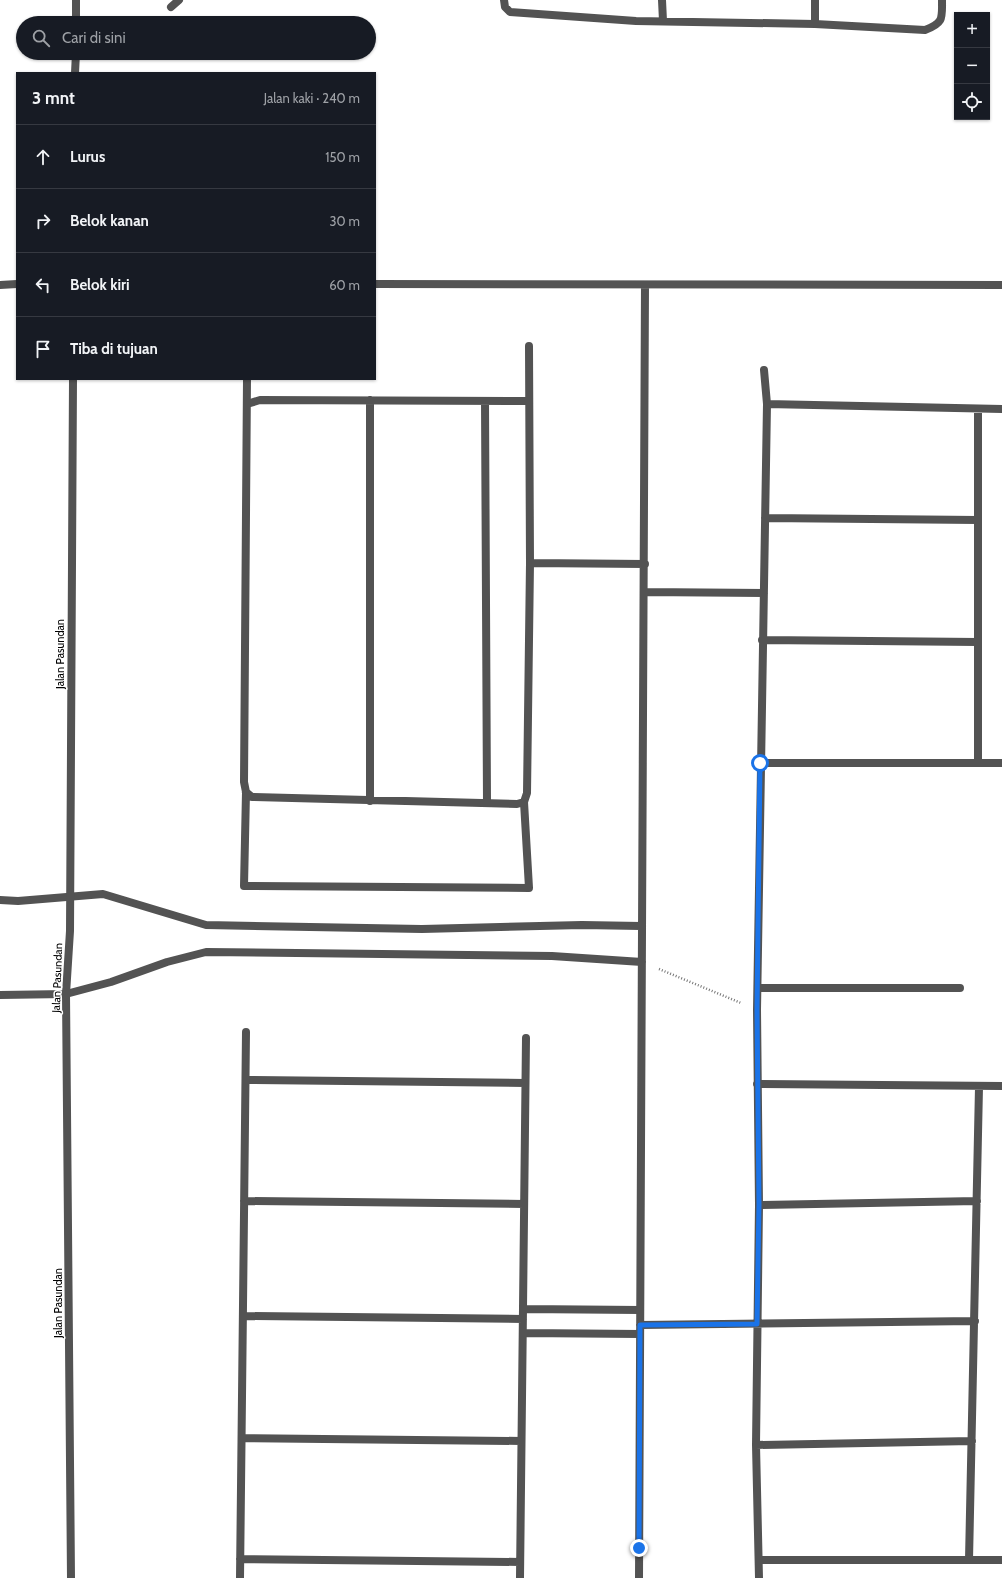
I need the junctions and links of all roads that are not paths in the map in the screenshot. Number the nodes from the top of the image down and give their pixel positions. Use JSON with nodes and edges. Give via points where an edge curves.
{"nodes":[{"id":1,"x":76,"y":0,"type":"edge"},
{"id":2,"x":179,"y":0,"type":"edge"},
{"id":3,"x":504,"y":0,"type":"edge"},
{"id":4,"x":662,"y":0,"type":"edge"},
{"id":5,"x":815,"y":0,"type":"edge"},
{"id":6,"x":942,"y":0,"type":"edge"},
{"id":7,"x":171,"y":7,"type":"dead end"},
{"id":8,"x":76,"y":16,"type":"edge"},
{"id":9,"x":663,"y":21,"type":"junction"},
{"id":10,"x":815,"y":24,"type":"junction"},
{"id":11,"x":76,"y":60,"type":"edge"},
{"id":12,"x":75,"y":72,"type":"edge"},
{"id":13,"x":16,"y":284,"type":"edge"},
{"id":14,"x":376,"y":284,"type":"edge"},
{"id":15,"x":0,"y":285,"type":"edge"},
{"id":16,"x":645,"y":285,"type":"junction"},
{"id":17,"x":1002,"y":285,"type":"edge"},
{"id":18,"x":529,"y":346,"type":"dead end"},
{"id":19,"x":764,"y":370,"type":"dead end"},
{"id":20,"x":73,"y":380,"type":"edge"},
{"id":21,"x":247,"y":380,"type":"edge"},
{"id":22,"x":370,"y":400,"type":"junction"},
{"id":23,"x":529,"y":400,"type":"junction"},
{"id":24,"x":485,"y":401,"type":"junction"},
{"id":25,"x":247,"y":404,"type":"junction"},
{"id":26,"x":766,"y":404,"type":"junction"},
{"id":27,"x":1002,"y":408,"type":"edge"},
{"id":28,"x":978,"y":409,"type":"junction"},
{"id":29,"x":765,"y":518,"type":"junction"},
{"id":30,"x":978,"y":520,"type":"junction"},
{"id":31,"x":530,"y":563,"type":"junction"},
{"id":32,"x":645,"y":564,"type":"junction"},
{"id":33,"x":644,"y":592,"type":"junction"},
{"id":34,"x":764,"y":593,"type":"junction"},
{"id":35,"x":762,"y":640,"type":"junction"},
{"id":36,"x":978,"y":642,"type":"junction"},
{"id":37,"x":760,"y":763,"type":"junction"},
{"id":38,"x":978,"y":763,"type":"junction"},
{"id":39,"x":1002,"y":763,"type":"edge"},
{"id":40,"x":246,"y":792,"type":"junction"},
{"id":41,"x":370,"y":802,"type":"junction"},
{"id":42,"x":524,"y":802,"type":"junction"},
{"id":43,"x":487,"y":803,"type":"junction"},
{"id":44,"x":70,"y":896,"type":"junction"},
{"id":45,"x":0,"y":900,"type":"edge"},
{"id":46,"x":641,"y":926,"type":"junction"},
{"id":47,"x":642,"y":962,"type":"junction"},
{"id":48,"x":758,"y":988,"type":"junction"},
{"id":49,"x":960,"y":988,"type":"dead end"},
{"id":50,"x":66,"y":994,"type":"junction"},
{"id":51,"x":0,"y":995,"type":"edge"},
{"id":52,"x":246,"y":1032,"type":"dead end"},
{"id":53,"x":526,"y":1038,"type":"dead end"},
{"id":54,"x":246,"y":1080,"type":"junction"},
{"id":55,"x":525,"y":1083,"type":"junction"},
{"id":56,"x":757,"y":1084,"type":"junction"},
{"id":57,"x":1002,"y":1086,"type":"edge"},
{"id":58,"x":979,"y":1087,"type":"junction"},
{"id":59,"x":244,"y":1201,"type":"junction"},
{"id":60,"x":977,"y":1201,"type":"junction"},
{"id":61,"x":524,"y":1204,"type":"junction"},
{"id":62,"x":759,"y":1204,"type":"junction"},
{"id":63,"x":523,"y":1309,"type":"junction"},
{"id":64,"x":640,"y":1310,"type":"junction"},
{"id":65,"x":243,"y":1316,"type":"junction"},
{"id":66,"x":523,"y":1319,"type":"junction"},
{"id":67,"x":975,"y":1321,"type":"junction"},
{"id":68,"x":757,"y":1324,"type":"junction"},
{"id":69,"x":640,"y":1325,"type":"junction"},
{"id":70,"x":523,"y":1333,"type":"junction"},
{"id":71,"x":640,"y":1334,"type":"junction"},
{"id":72,"x":242,"y":1438,"type":"junction"},
{"id":73,"x":521,"y":1441,"type":"junction"},
{"id":74,"x":972,"y":1441,"type":"junction"},
{"id":75,"x":756,"y":1445,"type":"junction"},
{"id":76,"x":240,"y":1559,"type":"junction"},
{"id":77,"x":759,"y":1560,"type":"junction"},
{"id":78,"x":969,"y":1560,"type":"junction"},
{"id":79,"x":1002,"y":1560,"type":"edge"},
{"id":80,"x":520,"y":1562,"type":"junction"},
{"id":81,"x":71,"y":1578,"type":"edge"},
{"id":82,"x":240,"y":1578,"type":"edge"},
{"id":83,"x":520,"y":1578,"type":"edge"},
{"id":84,"x":639,"y":1578,"type":"edge"},
{"id":85,"x":759,"y":1578,"type":"edge"}],
"edges":[{"from":1,"to":8,"type":"street"},
{"from":2,"to":7,"type":"street"},
{"from":3,"to":9,"type":"street","via":[[505,7],[510,12]]},
{"from":4,"to":9,"type":"street"},
{"from":5,"to":10,"type":"street"},
{"from":6,"to":10,"type":"street","via":[[942,19],[937,26],[926,30]]},
{"from":9,"to":10,"type":"street"},
{"from":11,"to":12,"type":"street"},
{"from":13,"to":15,"type":"street"},
{"from":14,"to":16,"type":"street"},
{"from":16,"to":17,"type":"street"},
{"from":16,"to":32,"type":"street"},
{"from":18,"to":23,"type":"street"},
{"from":19,"to":26,"type":"street"},
{"from":20,"to":44,"type":"street","name":"Jalan Pasundan"},
{"from":21,"to":25,"type":"street"},
{"from":22,"to":24,"type":"street"},
{"from":22,"to":25,"type":"street","via":[[260,400]]},
{"from":22,"to":41,"type":"street"},
{"from":23,"to":24,"type":"street"},
{"from":23,"to":31,"type":"street"},
{"from":24,"to":43,"type":"street"},
{"from":25,"to":40,"type":"street","via":[[244,774]]},
{"from":26,"to":28,"type":"street"},
{"from":26,"to":29,"type":"street"},
{"from":27,"to":28,"type":"street"},
{"from":28,"to":30,"type":"street"},
{"from":29,"to":30,"type":"street"},
{"from":29,"to":34,"type":"street"},
{"from":30,"to":36,"type":"street"},
{"from":31,"to":32,"type":"street"},
{"from":31,"to":42,"type":"street","via":[[527,793]]},
{"from":32,"to":33,"type":"street"},
{"from":33,"to":34,"type":"street"},
{"from":33,"to":46,"type":"street"},
{"from":34,"to":35,"type":"street"},
{"from":35,"to":36,"type":"street"},
{"from":35,"to":37,"type":"street"},
{"from":36,"to":38,"type":"street"},
{"from":37,"to":38,"type":"street"},
{"from":37,"to":48,"type":"street"},
{"from":38,"to":39,"type":"street"},
{"from":40,"to":41,"type":"street","via":[[252,797]]},
{"from":40,"to":42,"type":"street","via":[[244,886],[529,888]]},
{"from":41,"to":43,"type":"street"},
{"from":42,"to":43,"type":"street"},
{"from":44,"to":45,"type":"street","via":[[18,901]]},
{"from":44,"to":46,"type":"street","via":[[103,894],[206,925],[422,929]]},
{"from":44,"to":50,"type":"street","name":"Jalan Pasundan"},
{"from":46,"to":47,"type":"street"},
{"from":47,"to":50,"type":"street","via":[[552,956],[206,952]]},
{"from":47,"to":64,"type":"street"},
{"from":48,"to":49,"type":"street"},
{"from":48,"to":56,"type":"street"},
{"from":50,"to":51,"type":"street"},
{"from":50,"to":81,"type":"street","name":"Jalan Pasundan"},
{"from":52,"to":54,"type":"street"},
{"from":53,"to":55,"type":"street"},
{"from":54,"to":55,"type":"street"},
{"from":54,"to":59,"type":"street"},
{"from":55,"to":61,"type":"street"},
{"from":56,"to":58,"type":"street"},
{"from":56,"to":62,"type":"street"},
{"from":57,"to":58,"type":"street"},
{"from":58,"to":60,"type":"street"},
{"from":59,"to":61,"type":"street"},
{"from":59,"to":65,"type":"street"},
{"from":60,"to":62,"type":"street"},
{"from":60,"to":67,"type":"street"},
{"from":61,"to":63,"type":"street"},
{"from":62,"to":68,"type":"street"},
{"from":63,"to":64,"type":"street"},
{"from":63,"to":66,"type":"street"},
{"from":64,"to":69,"type":"street"},
{"from":65,"to":66,"type":"street"},
{"from":65,"to":72,"type":"street"},
{"from":66,"to":70,"type":"street"},
{"from":67,"to":68,"type":"street"},
{"from":67,"to":74,"type":"street"},
{"from":68,"to":69,"type":"street"},
{"from":68,"to":75,"type":"street"},
{"from":69,"to":71,"type":"street"},
{"from":70,"to":71,"type":"street"},
{"from":70,"to":73,"type":"street"},
{"from":71,"to":84,"type":"street"},
{"from":72,"to":73,"type":"street"},
{"from":72,"to":76,"type":"street"},
{"from":73,"to":80,"type":"street"},
{"from":74,"to":75,"type":"street"},
{"from":74,"to":78,"type":"street"},
{"from":75,"to":77,"type":"street"},
{"from":76,"to":80,"type":"street"},
{"from":76,"to":82,"type":"street"},
{"from":77,"to":78,"type":"street"},
{"from":77,"to":85,"type":"street"},
{"from":78,"to":79,"type":"street"},
{"from":80,"to":83,"type":"street"}]}
